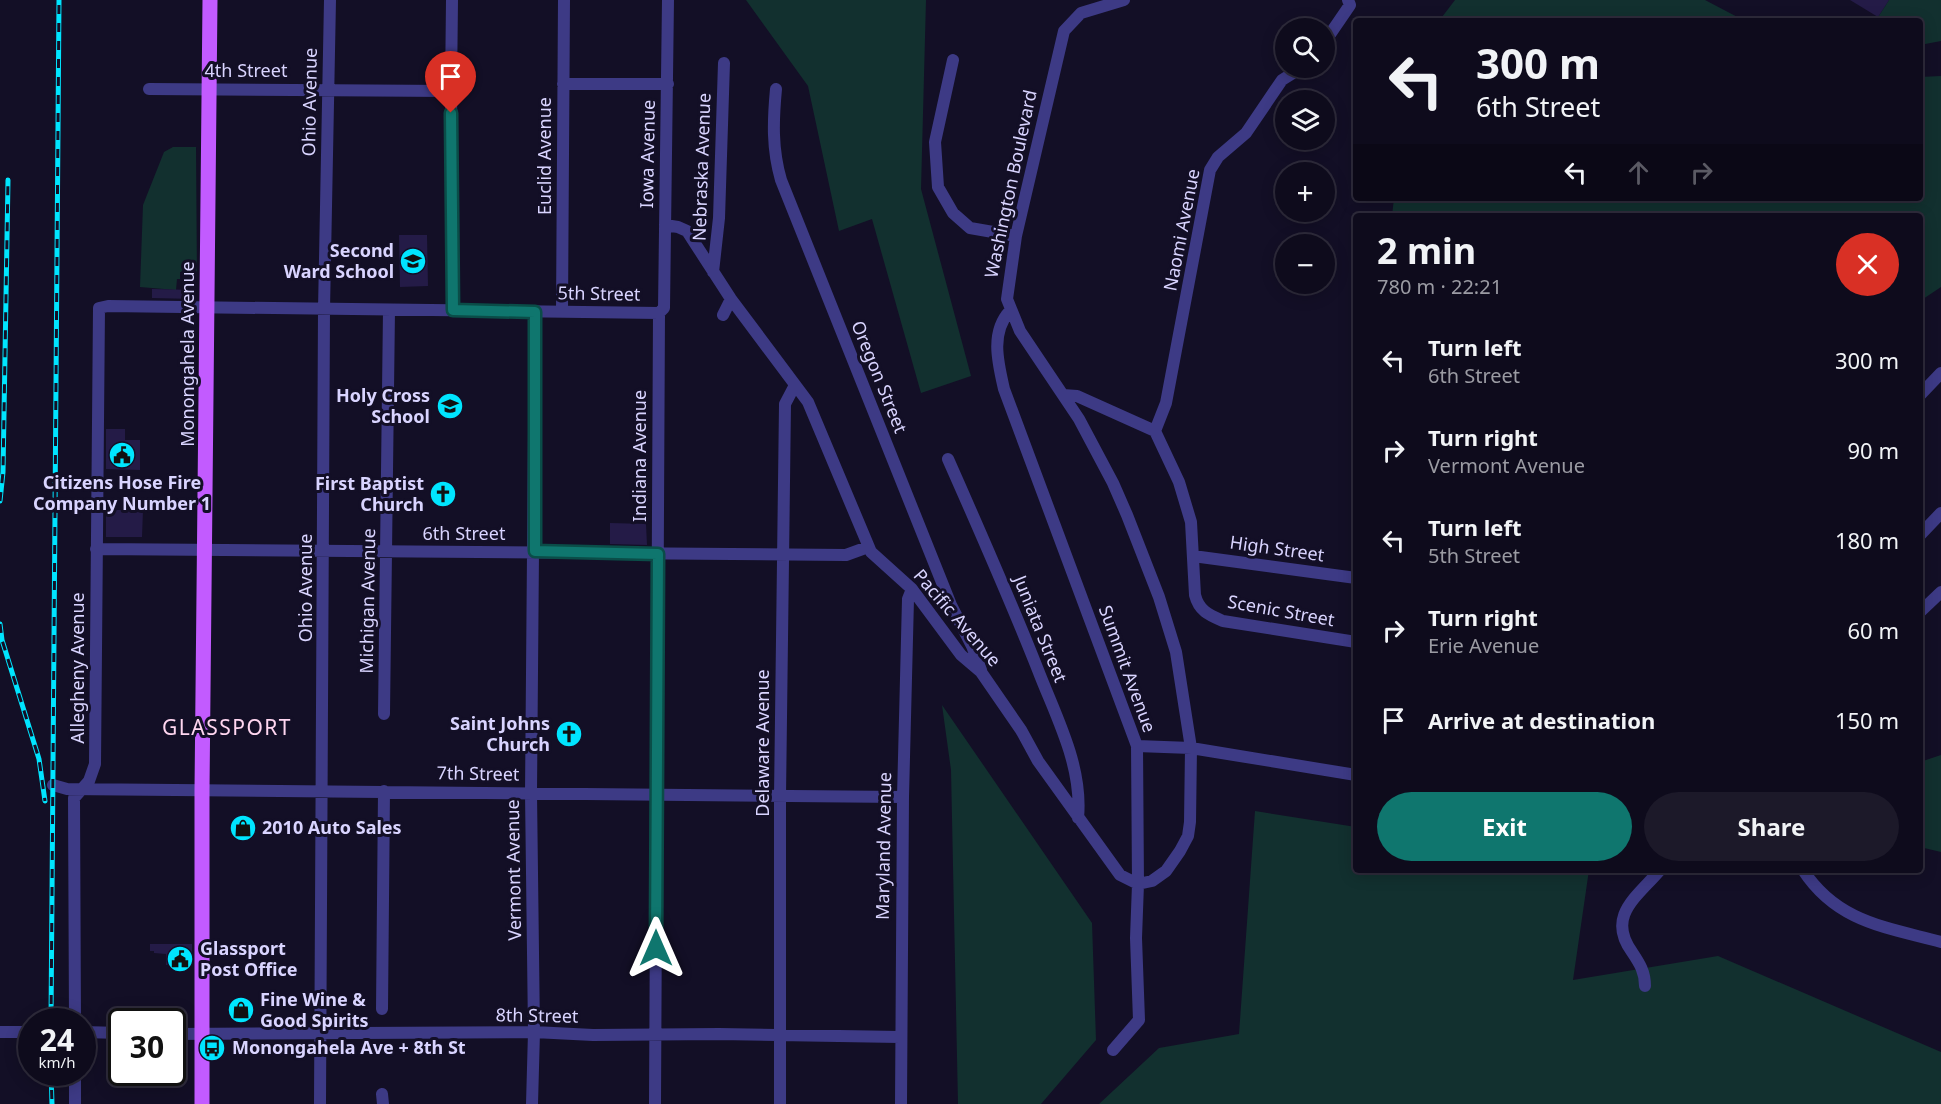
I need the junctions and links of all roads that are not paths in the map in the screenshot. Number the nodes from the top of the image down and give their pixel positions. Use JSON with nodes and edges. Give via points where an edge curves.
{"nodes":[{"id":1,"x":210,"y":0,"type":"edge"},
{"id":2,"x":330,"y":0,"type":"edge"},
{"id":3,"x":452,"y":0,"type":"edge"},
{"id":4,"x":564,"y":0,"type":"edge"},
{"id":5,"x":668,"y":0,"type":"edge"},
{"id":6,"x":1124,"y":0,"type":"edge"},
{"id":7,"x":1348,"y":0,"type":"edge"},
{"id":8,"x":1335,"y":27,"type":"edge"},
{"id":9,"x":953,"y":60,"type":"dead end"},
{"id":10,"x":724,"y":63,"type":"dead end"},
{"id":11,"x":1285,"y":78,"type":"edge"},
{"id":12,"x":563,"y":84,"type":"junction"},
{"id":13,"x":668,"y":84,"type":"junction"},
{"id":14,"x":209,"y":88,"type":"junction"},
{"id":15,"x":149,"y":89,"type":"dead end"},
{"id":16,"x":328,"y":89,"type":"junction"},
{"id":17,"x":776,"y":89,"type":"dead end"},
{"id":18,"x":451,"y":91,"type":"junction"},
{"id":19,"x":665,"y":225,"type":"junction"},
{"id":20,"x":1016,"y":236,"type":"junction"},
{"id":21,"x":713,"y":272,"type":"junction"},
{"id":22,"x":731,"y":299,"type":"junction"},
{"id":23,"x":99,"y":308,"type":"joint"},
{"id":24,"x":207,"y":308,"type":"junction"},
{"id":25,"x":324,"y":310,"type":"junction"},
{"id":26,"x":389,"y":310,"type":"junction"},
{"id":27,"x":453,"y":310,"type":"junction"},
{"id":28,"x":661,"y":310,"type":"junction"},
{"id":29,"x":562,"y":311,"type":"junction"},
{"id":30,"x":1010,"y":311,"type":"junction"},
{"id":31,"x":535,"y":312,"type":"junction"},
{"id":32,"x":723,"y":315,"type":"dead end"},
{"id":33,"x":1941,"y":373,"type":"edge"},
{"id":34,"x":795,"y":385,"type":"junction"},
{"id":35,"x":1923,"y":392,"type":"edge"},
{"id":36,"x":1063,"y":395,"type":"junction"},
{"id":37,"x":1155,"y":431,"type":"junction"},
{"id":38,"x":948,"y":459,"type":"dead end"},
{"id":39,"x":1941,"y":513,"type":"edge"},
{"id":40,"x":1923,"y":532,"type":"edge"},
{"id":41,"x":867,"y":547,"type":"junction"},
{"id":42,"x":96,"y":549,"type":"junction"},
{"id":43,"x":206,"y":551,"type":"junction"},
{"id":44,"x":325,"y":551,"type":"junction"},
{"id":45,"x":535,"y":551,"type":"junction"},
{"id":46,"x":387,"y":552,"type":"junction"},
{"id":47,"x":658,"y":554,"type":"junction"},
{"id":48,"x":783,"y":554,"type":"junction"},
{"id":49,"x":1193,"y":556,"type":"junction"},
{"id":50,"x":1353,"y":578,"type":"edge"},
{"id":51,"x":912,"y":589,"type":"junction"},
{"id":52,"x":1941,"y":592,"type":"edge"},
{"id":53,"x":1923,"y":609,"type":"edge"},
{"id":54,"x":1353,"y":642,"type":"edge"},
{"id":55,"x":981,"y":672,"type":"junction"},
{"id":56,"x":384,"y":714,"type":"dead end"},
{"id":57,"x":1137,"y":746,"type":"junction"},
{"id":58,"x":1191,"y":748,"type":"junction"},
{"id":59,"x":1353,"y":775,"type":"edge"},
{"id":60,"x":53,"y":785,"type":"dead end"},
{"id":61,"x":80,"y":789,"type":"junction"},
{"id":62,"x":202,"y":790,"type":"junction"},
{"id":63,"x":322,"y":791,"type":"junction"},
{"id":64,"x":384,"y":791,"type":"junction"},
{"id":65,"x":531,"y":793,"type":"junction"},
{"id":66,"x":657,"y":794,"type":"junction"},
{"id":67,"x":780,"y":795,"type":"junction"},
{"id":68,"x":903,"y":797,"type":"junction"},
{"id":69,"x":1078,"y":818,"type":"junction"},
{"id":70,"x":1657,"y":873,"type":"edge"},
{"id":71,"x":1805,"y":873,"type":"edge"},
{"id":72,"x":1138,"y":884,"type":"junction"},
{"id":73,"x":1941,"y":942,"type":"edge"},
{"id":74,"x":1645,"y":986,"type":"dead end"},
{"id":75,"x":75,"y":1008,"type":"edge"},
{"id":76,"x":382,"y":1009,"type":"dead end"},
{"id":77,"x":0,"y":1032,"type":"edge"},
{"id":78,"x":18,"y":1032,"type":"edge"},
{"id":79,"x":534,"y":1032,"type":"junction"},
{"id":80,"x":321,"y":1033,"type":"junction"},
{"id":81,"x":186,"y":1034,"type":"edge"},
{"id":82,"x":203,"y":1034,"type":"junction"},
{"id":83,"x":656,"y":1035,"type":"junction"},
{"id":84,"x":781,"y":1036,"type":"junction"},
{"id":85,"x":900,"y":1037,"type":"junction"},
{"id":86,"x":1113,"y":1050,"type":"dead end"},
{"id":87,"x":75,"y":1086,"type":"edge"},
{"id":88,"x":75,"y":1104,"type":"edge"},
{"id":89,"x":202,"y":1104,"type":"edge"},
{"id":90,"x":320,"y":1104,"type":"edge"},
{"id":91,"x":532,"y":1104,"type":"edge"},
{"id":92,"x":655,"y":1104,"type":"edge"},
{"id":93,"x":780,"y":1104,"type":"edge"},
{"id":94,"x":901,"y":1104,"type":"edge"}],
"edges":[{"from":1,"to":14,"type":"main road","name":"Monongahela Avenue"},
{"from":2,"to":16,"type":"street","name":"Ohio Avenue"},
{"from":3,"to":18,"type":"street"},
{"from":4,"to":12,"type":"street","name":"Euclid Avenue"},
{"from":5,"to":13,"type":"street","name":"Iowa Avenue"},
{"from":6,"to":20,"type":"street","name":"Washington Boulevard","via":[[1081,13],[1064,30]]},
{"from":7,"to":8,"type":"street","via":[[1350,6]]},
{"from":9,"to":20,"type":"street","via":[[935,142],[938,187],[952,213],[970,228]]},
{"from":10,"to":21,"type":"street","name":"Nebraska Avenue"},
{"from":11,"to":37,"type":"street","name":"Naomi Avenue","via":[[1246,133],[1218,157],[1210,170],[1166,403]]},
{"from":12,"to":13,"type":"street"},
{"from":12,"to":29,"type":"street","name":"Euclid Avenue"},
{"from":13,"to":19,"type":"street","name":"Iowa Avenue"},
{"from":14,"to":15,"type":"street","name":"4th Street"},
{"from":14,"to":16,"type":"street","name":"4th Street"},
{"from":14,"to":24,"type":"main road","name":"Monongahela Avenue"},
{"from":16,"to":18,"type":"street","name":"4th Street"},
{"from":16,"to":25,"type":"street","name":"Ohio Avenue"},
{"from":17,"to":55,"type":"street","name":"Oregon Street","via":[[773,137],[781,180]]},
{"from":18,"to":27,"type":"street"},
{"from":19,"to":21,"type":"street","name":"Pacific Avenue","via":[[687,231]]},
{"from":19,"to":28,"type":"street","name":"Iowa Avenue"},
{"from":20,"to":30,"type":"street","name":"Washington Boulevard","via":[[1008,286]]},
{"from":21,"to":22,"type":"street","name":"Pacific Avenue"},
{"from":22,"to":32,"type":"street"},
{"from":22,"to":34,"type":"street","name":"Pacific Avenue"},
{"from":23,"to":24,"type":"street","name":"5th Street"},
{"from":23,"to":42,"type":"street","name":"Allegheny Avenue"},
{"from":24,"to":25,"type":"street","name":"5th Street"},
{"from":24,"to":43,"type":"main road","name":"Monongahela Avenue"},
{"from":25,"to":26,"type":"street","name":"5th Street"},
{"from":25,"to":44,"type":"street","name":"Ohio Avenue"},
{"from":26,"to":27,"type":"street","name":"5th Street"},
{"from":26,"to":46,"type":"street","name":"Michigan Avenue"},
{"from":27,"to":31,"type":"street","name":"5th Street"},
{"from":28,"to":29,"type":"street","name":"5th Street"},
{"from":28,"to":47,"type":"street","name":"Indiana Avenue"},
{"from":29,"to":31,"type":"street","name":"5th Street"},
{"from":30,"to":36,"type":"street","name":"Washington Boulevard"},
{"from":30,"to":57,"type":"street","name":"Summit Avenue","via":[[998,333],[1004,389]]},
{"from":31,"to":45,"type":"street","name":"Vermont Avenue"},
{"from":33,"to":35,"type":"street"},
{"from":34,"to":41,"type":"street","name":"Pacific Avenue","via":[[808,402]]},
{"from":34,"to":48,"type":"street","name":"Delaware Avenue","via":[[785,404]]},
{"from":36,"to":37,"type":"street","via":[[1077,396]]},
{"from":36,"to":58,"type":"street","name":"Washington Boulevard","via":[[1113,483],[1159,597],[1176,652]]},
{"from":37,"to":49,"type":"street","name":"Scenic Street","via":[[1179,482],[1191,522]]},
{"from":38,"to":69,"type":"street","name":"Juniata Street","via":[[1061,726],[1076,775]]},
{"from":39,"to":40,"type":"street"},
{"from":41,"to":48,"type":"street","name":"6th Street","via":[[846,555]]},
{"from":41,"to":51,"type":"street","name":"Pacific Avenue"},
{"from":42,"to":43,"type":"street","name":"6th Street"},
{"from":42,"to":61,"type":"street","name":"Allegheny Avenue","via":[[95,764],[89,781]]},
{"from":43,"to":44,"type":"street","name":"6th Street"},
{"from":43,"to":62,"type":"main road","name":"Monongahela Avenue"},
{"from":44,"to":46,"type":"street","name":"6th Street"},
{"from":44,"to":63,"type":"street","name":"Ohio Avenue"},
{"from":45,"to":46,"type":"street","name":"6th Street"},
{"from":45,"to":47,"type":"street","name":"6th Street"},
{"from":45,"to":65,"type":"street","name":"Vermont Avenue"},
{"from":46,"to":56,"type":"street","name":"Michigan Avenue"},
{"from":47,"to":48,"type":"street","name":"6th Street"},
{"from":47,"to":66,"type":"street","name":"Indiana Avenue"},
{"from":48,"to":67,"type":"street","name":"Delaware Avenue"},
{"from":49,"to":50,"type":"street","name":"High Street"},
{"from":49,"to":54,"type":"street","name":"Scenic Street","via":[[1194,595],[1205,613],[1223,621]]},
{"from":51,"to":55,"type":"street","name":"Pacific Avenue","via":[[961,655]]},
{"from":51,"to":68,"type":"street","name":"Maryland Avenue","via":[[908,598]]},
{"from":52,"to":53,"type":"street"},
{"from":55,"to":69,"type":"street","name":"Pacific Avenue"},
{"from":57,"to":58,"type":"street"},
{"from":57,"to":72,"type":"street","name":"Summit Avenue"},
{"from":58,"to":59,"type":"street"},
{"from":58,"to":72,"type":"street","via":[[1188,837],[1166,871],[1152,881]]},
{"from":60,"to":61,"type":"street","name":"7th Street"},
{"from":61,"to":62,"type":"street","name":"7th Street"},
{"from":61,"to":75,"type":"street","name":"Allegheny Avenue","via":[[74,798]]},
{"from":62,"to":63,"type":"street","name":"7th Street"},
{"from":62,"to":82,"type":"main road","name":"Monongahela Avenue"},
{"from":63,"to":64,"type":"street","name":"7th Street"},
{"from":63,"to":80,"type":"street","name":"Ohio Avenue"},
{"from":64,"to":65,"type":"street","name":"7th Street"},
{"from":64,"to":76,"type":"street"},
{"from":65,"to":66,"type":"street","name":"7th Street"},
{"from":65,"to":79,"type":"street","name":"Vermont Avenue"},
{"from":66,"to":67,"type":"street","name":"7th Street"},
{"from":66,"to":83,"type":"street","name":"Indiana Avenue"},
{"from":67,"to":68,"type":"street","name":"7th Street"},
{"from":67,"to":84,"type":"street","name":"Delaware Avenue"},
{"from":68,"to":85,"type":"street","name":"Maryland Avenue"},
{"from":69,"to":72,"type":"street","name":"Pacific Avenue","via":[[1120,876]]},
{"from":70,"to":74,"type":"street","via":[[1625,910],[1621,921],[1623,940],[1643,968]]},
{"from":71,"to":73,"type":"street","via":[[1823,896],[1854,917]]},
{"from":72,"to":86,"type":"street","name":"Summit Avenue","via":[[1139,1020]]},
{"from":77,"to":78,"type":"street"},
{"from":79,"to":80,"type":"street","name":"8th Street"},
{"from":79,"to":83,"type":"street","name":"8th Street"},
{"from":79,"to":91,"type":"street","name":"Vermont Avenue"},
{"from":80,"to":82,"type":"street","name":"8th Street"},
{"from":80,"to":90,"type":"street","name":"Ohio Avenue"},
{"from":81,"to":82,"type":"street","name":"8th Street"},
{"from":82,"to":89,"type":"main road","name":"Monongahela Avenue"},
{"from":83,"to":84,"type":"street","name":"8th Street"},
{"from":83,"to":92,"type":"street","name":"Indiana Avenue"},
{"from":84,"to":85,"type":"street","name":"8th Street"},
{"from":84,"to":93,"type":"street","name":"Delaware Avenue"},
{"from":85,"to":94,"type":"street","name":"Maryland Avenue"},
{"from":87,"to":88,"type":"street"}]}
